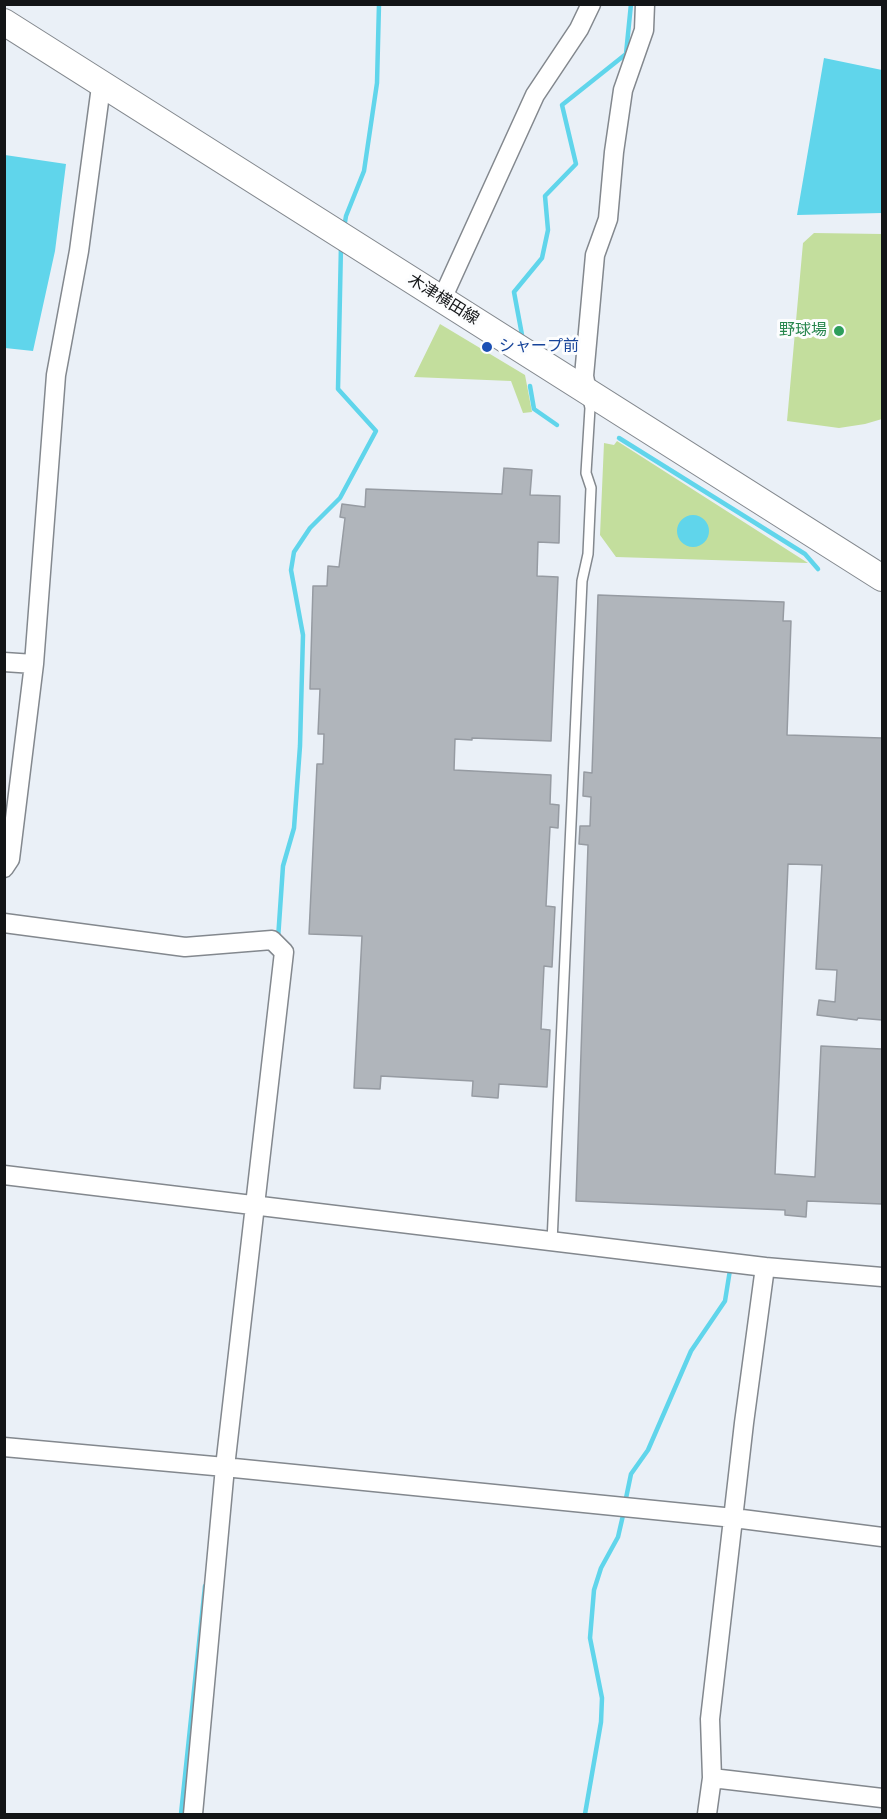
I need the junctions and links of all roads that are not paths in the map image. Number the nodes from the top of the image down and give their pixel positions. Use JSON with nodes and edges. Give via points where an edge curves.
{"nodes":[{"id":1,"x":591,"y":4,"type":"edge"},
{"id":2,"x":645,"y":4,"type":"edge"},
{"id":3,"x":4,"y":22,"type":"edge"},
{"id":4,"x":105,"y":86,"type":"junction"},
{"id":5,"x":442,"y":299,"type":"junction"},
{"id":6,"x":587,"y":392,"type":"junction"},
{"id":7,"x":882,"y":578,"type":"edge"},
{"id":8,"x":4,"y":662,"type":"edge"},
{"id":9,"x":34,"y":663,"type":"junction"},
{"id":10,"x":4,"y":868,"type":"edge"},
{"id":11,"x":4,"y":923,"type":"edge"},
{"id":12,"x":4,"y":1175,"type":"edge"},
{"id":13,"x":256,"y":1206,"type":"junction"},
{"id":14,"x":552,"y":1242,"type":"junction"},
{"id":15,"x":765,"y":1267,"type":"junction"},
{"id":16,"x":882,"y":1277,"type":"edge"},
{"id":17,"x":4,"y":1447,"type":"edge"},
{"id":18,"x":220,"y":1466,"type":"junction"},
{"id":19,"x":734,"y":1518,"type":"junction"},
{"id":20,"x":882,"y":1537,"type":"edge"},
{"id":21,"x":712,"y":1778,"type":"junction"},
{"id":22,"x":882,"y":1798,"type":"edge"},
{"id":23,"x":193,"y":1815,"type":"edge"},
{"id":24,"x":707,"y":1815,"type":"edge"}],
"edges":[{"from":1,"to":5,"type":"street","via":[[535,95]]},
{"from":2,"to":6,"type":"street","via":[[644,30],[623,90],[608,219],[595,255],[584,376]]},
{"from":3,"to":4,"type":"main road","name":"木津横田線"},
{"from":4,"to":5,"type":"main road","name":"木津横田線"},
{"from":4,"to":9,"type":"street","via":[[100,94],[79,251],[56,375]]},
{"from":5,"to":6,"type":"main road","name":"木津横田線"},
{"from":6,"to":7,"type":"main road","name":"木津横田線"},
{"from":6,"to":14,"type":"lane","via":[[590,408],[586,473],[591,499],[588,554],[582,581]]},
{"from":8,"to":9,"type":"street"},
{"from":9,"to":10,"type":"street","via":[[10,859]]},
{"from":11,"to":13,"type":"street","via":[[185,948],[278,946]]},
{"from":12,"to":13,"type":"street"},
{"from":13,"to":14,"type":"street"},
{"from":13,"to":18,"type":"street"},
{"from":14,"to":15,"type":"street"},
{"from":15,"to":16,"type":"street"},
{"from":15,"to":19,"type":"street"},
{"from":17,"to":18,"type":"street"},
{"from":18,"to":19,"type":"street"},
{"from":18,"to":23,"type":"street"},
{"from":19,"to":20,"type":"street"},
{"from":19,"to":21,"type":"street","via":[[711,1719]]},
{"from":21,"to":22,"type":"street"},
{"from":21,"to":24,"type":"street"}]}
